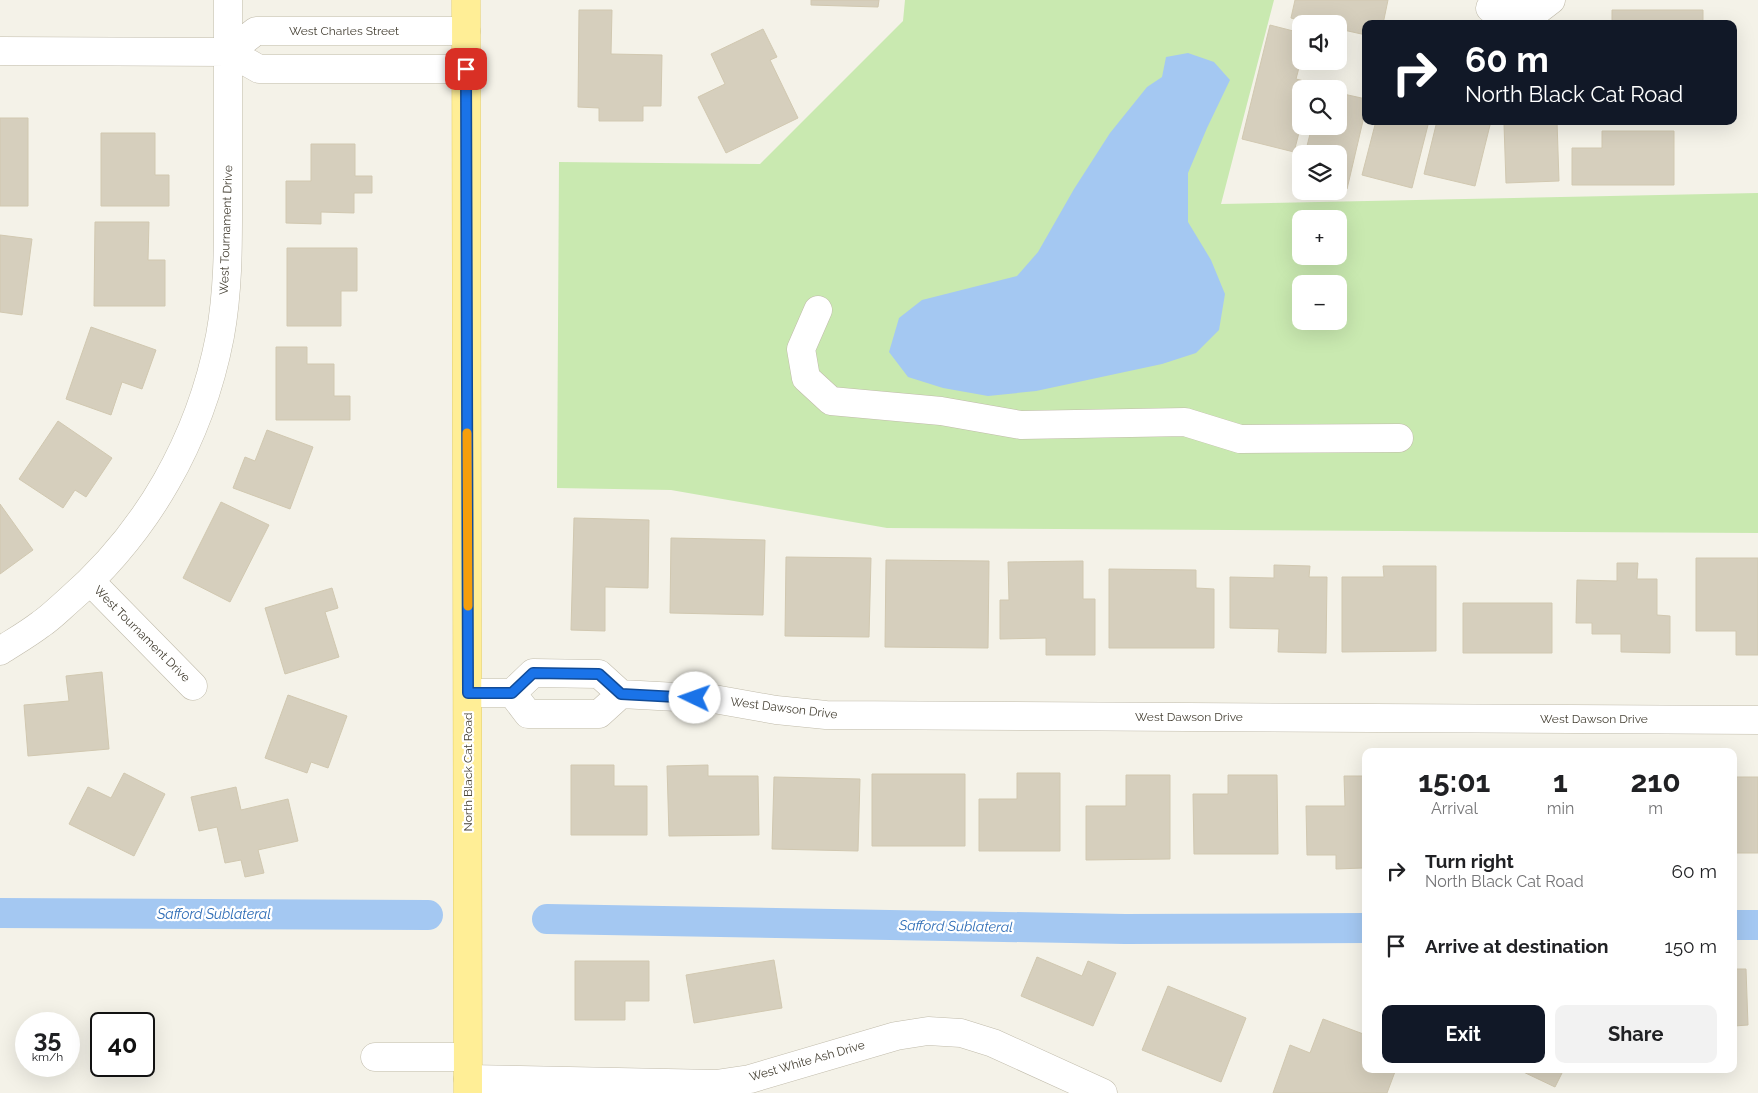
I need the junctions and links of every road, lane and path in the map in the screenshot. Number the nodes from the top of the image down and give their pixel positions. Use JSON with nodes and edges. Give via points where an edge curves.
{"nodes":[{"id":1,"x":228,"y":0,"type":"edge"},
{"id":2,"x":466,"y":0,"type":"edge"},
{"id":3,"x":1551,"y":0,"type":"edge"},
{"id":4,"x":1490,"y":8,"type":"dead end"},
{"id":5,"x":466,"y":31,"type":"junction"},
{"id":6,"x":0,"y":51,"type":"edge"},
{"id":7,"x":229,"y":52,"type":"junction"},
{"id":8,"x":466,"y":69,"type":"junction"},
{"id":9,"x":818,"y":310,"type":"dead end"},
{"id":10,"x":1399,"y":438,"type":"dead end"},
{"id":11,"x":90,"y":582,"type":"junction"},
{"id":12,"x":0,"y":651,"type":"edge"},
{"id":13,"x":193,"y":686,"type":"dead end"},
{"id":14,"x":468,"y":693,"type":"junction"},
{"id":15,"x":512,"y":693,"type":"junction"},
{"id":16,"x":621,"y":694,"type":"junction"},
{"id":17,"x":1758,"y":720,"type":"edge"},
{"id":18,"x":375,"y":1057,"type":"dead end"},
{"id":19,"x":468,"y":1076,"type":"edge"},
{"id":20,"x":1103,"y":1093,"type":"edge"}],
"edges":[{"from":1,"to":7,"type":"street","name":"West Tournament Drive"},
{"from":2,"to":5,"type":"main road","name":"North Black Cat Road"},
{"from":3,"to":4,"type":"street","via":[[1538,10]]},
{"from":5,"to":7,"type":"street","name":"West Charles Street","via":[[256,31]]},
{"from":5,"to":8,"type":"main road","name":"North Black Cat Road"},
{"from":6,"to":7,"type":"street"},
{"from":7,"to":8,"type":"street","via":[[259,69]]},
{"from":7,"to":11,"type":"street","name":"West Tournament Drive","via":[[227,270],[220,334],[209,381],[190,435],[152,506],[123,546]]},
{"from":8,"to":14,"type":"main road","name":"North Black Cat Road"},
{"from":9,"to":10,"type":"street","via":[[800,349],[806,378],[831,401],[941,411],[1021,425],[1185,422],[1240,439]]},
{"from":11,"to":12,"type":"street","name":"West Tournament Drive","via":[[42,624]]},
{"from":11,"to":13,"type":"street","name":"West Tournament Drive"},
{"from":14,"to":15,"type":"street"},
{"from":14,"to":19,"type":"main road","name":"North Black Cat Road"},
{"from":15,"to":16,"type":"street","via":[[533,673],[550,673],[599,674]]},
{"from":15,"to":16,"type":"street","via":[[528,714],[599,714]]},
{"from":16,"to":17,"type":"street","name":"West Dawson Drive","via":[[714,699],[826,715]]},
{"from":18,"to":19,"type":"street","name":"West White Ash Drive"},
{"from":19,"to":20,"type":"street","name":"West White Ash Drive","via":[[716,1084],[750,1079],[896,1036],[928,1031],[961,1033],[993,1043]]}]}
